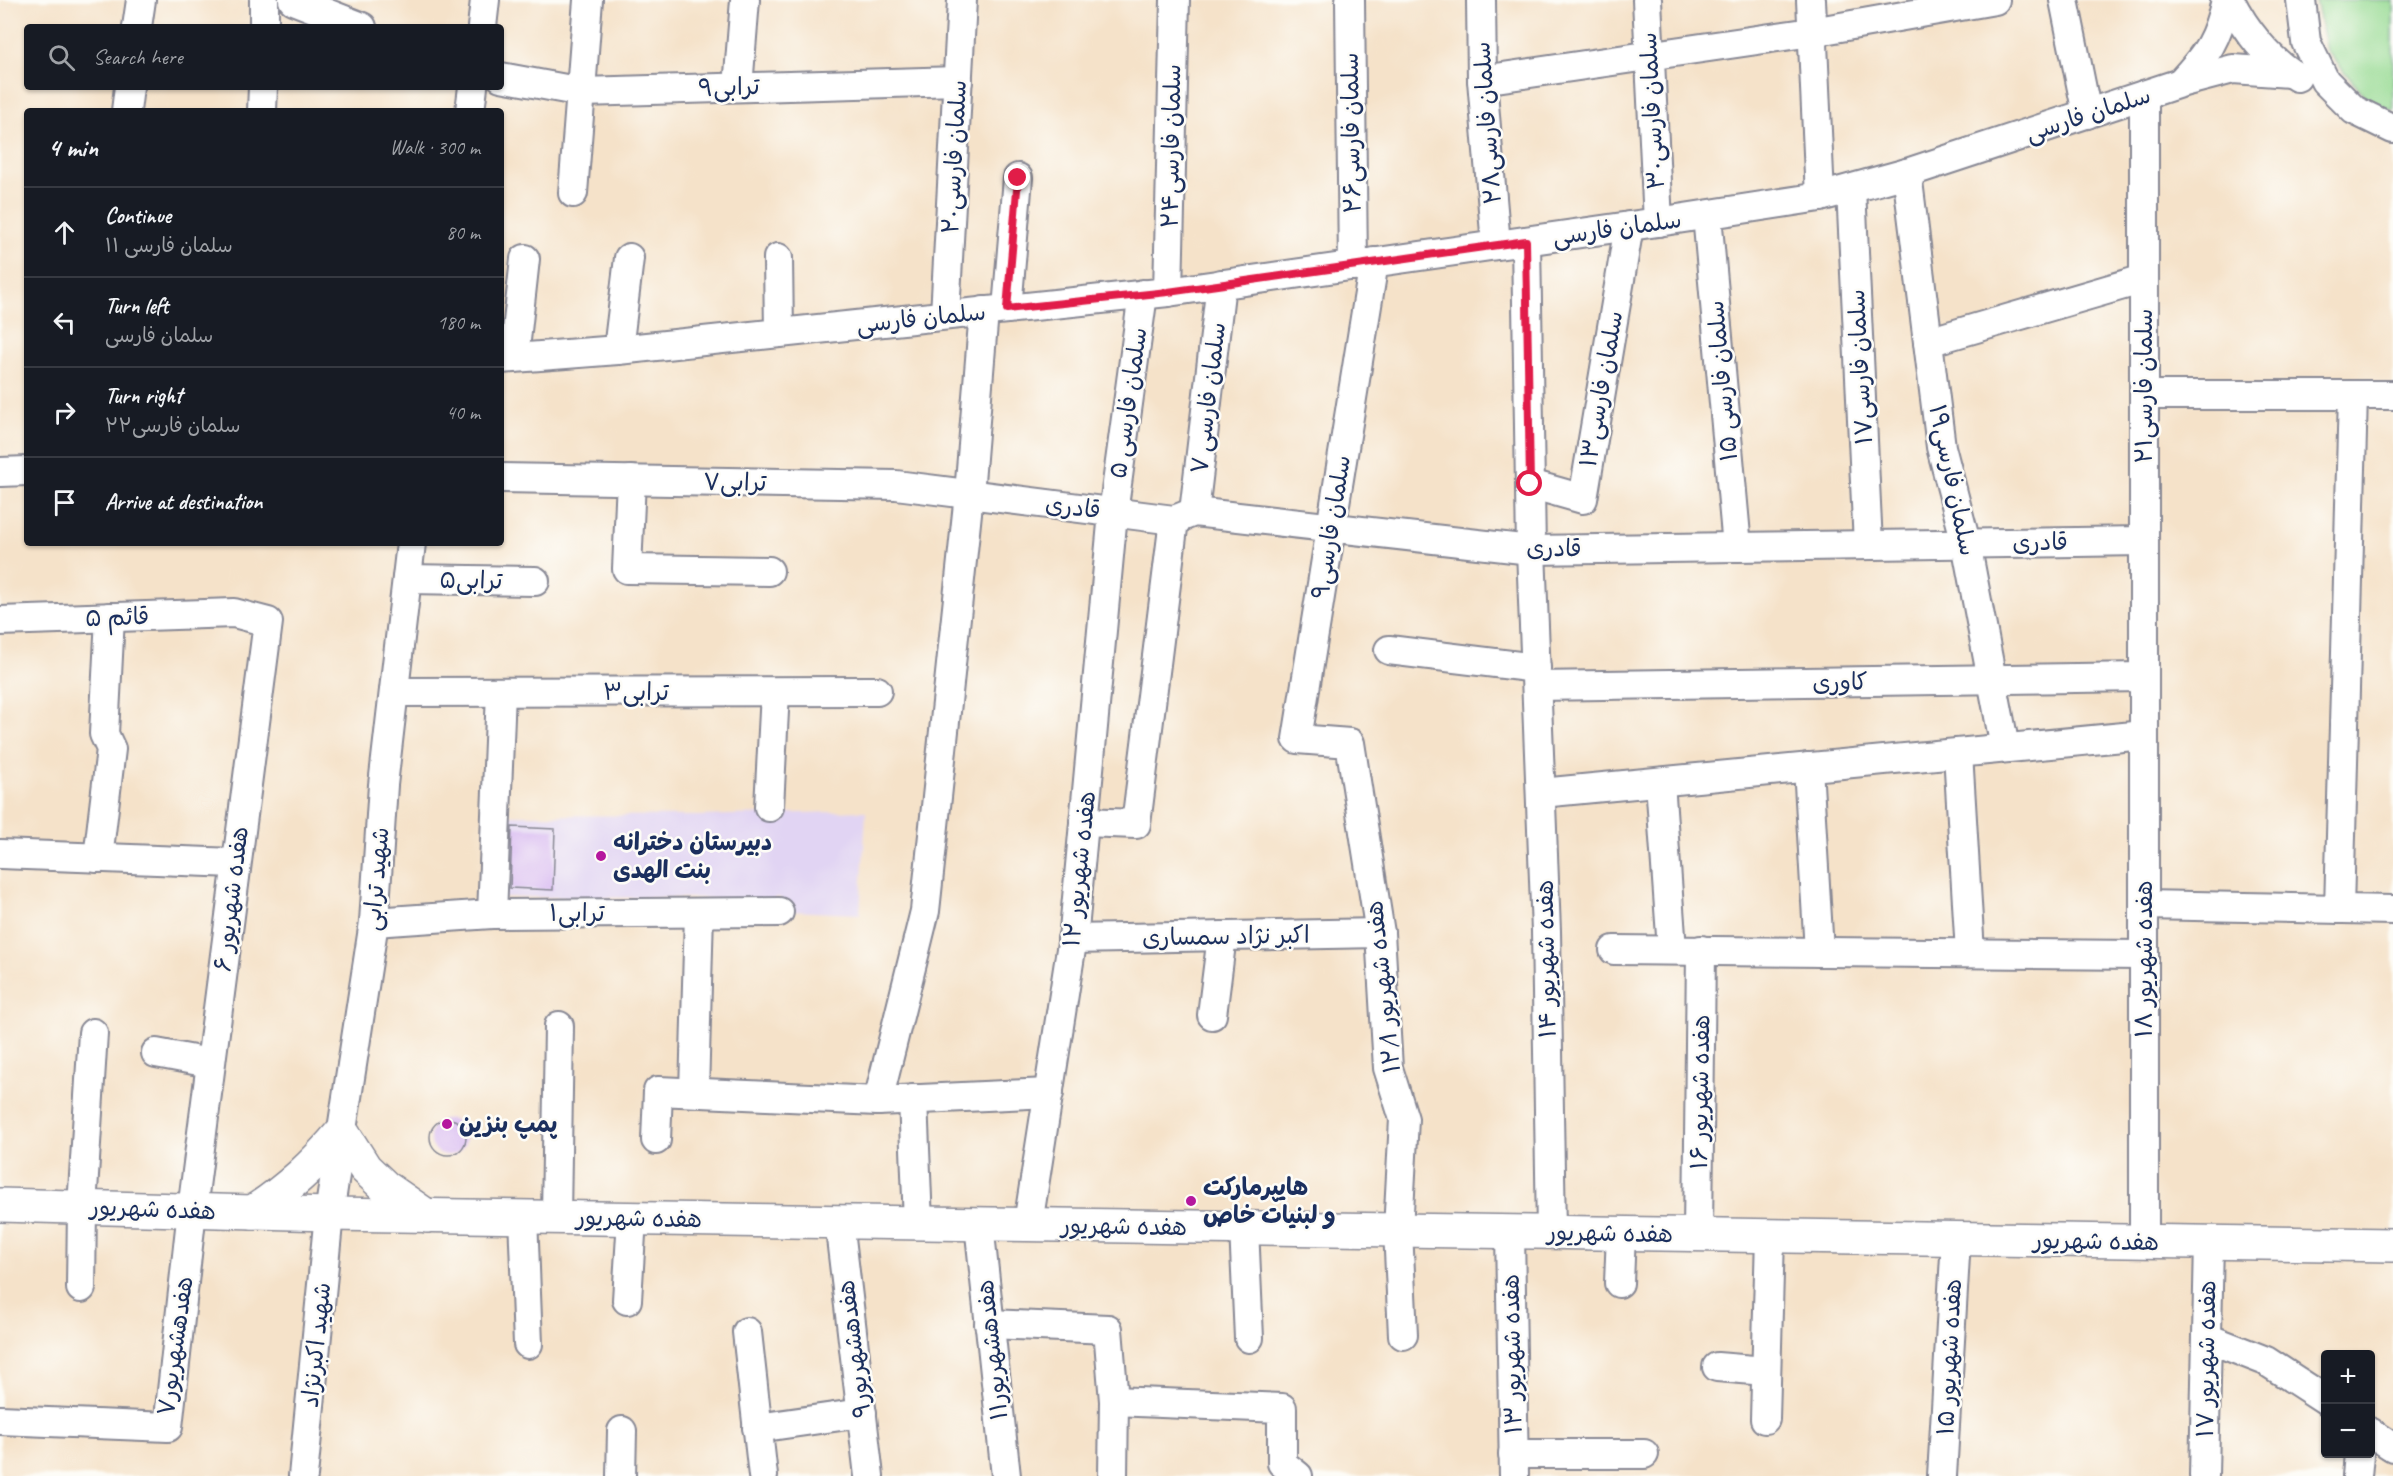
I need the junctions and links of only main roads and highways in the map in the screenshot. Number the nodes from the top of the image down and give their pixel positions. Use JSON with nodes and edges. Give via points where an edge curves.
{"nodes":[{"id":1,"x":0,"y":1210,"type":"edge"},
{"id":2,"x":253,"y":1212,"type":"junction"},
{"id":3,"x":427,"y":1216,"type":"junction"},
{"id":4,"x":2393,"y":1245,"type":"edge"}],
"edges":[{"from":1,"to":2,"type":"main road","name":"هفده شهریور","via":[[82,1207]]},
{"from":2,"to":3,"type":"main road","name":"هفده شهریور"},
{"from":2,"to":3,"type":"main road","via":[[294,1183],[342,1132],[365,1168]]},
{"from":3,"to":4,"type":"main road","name":"هفده شهریور"}]}
